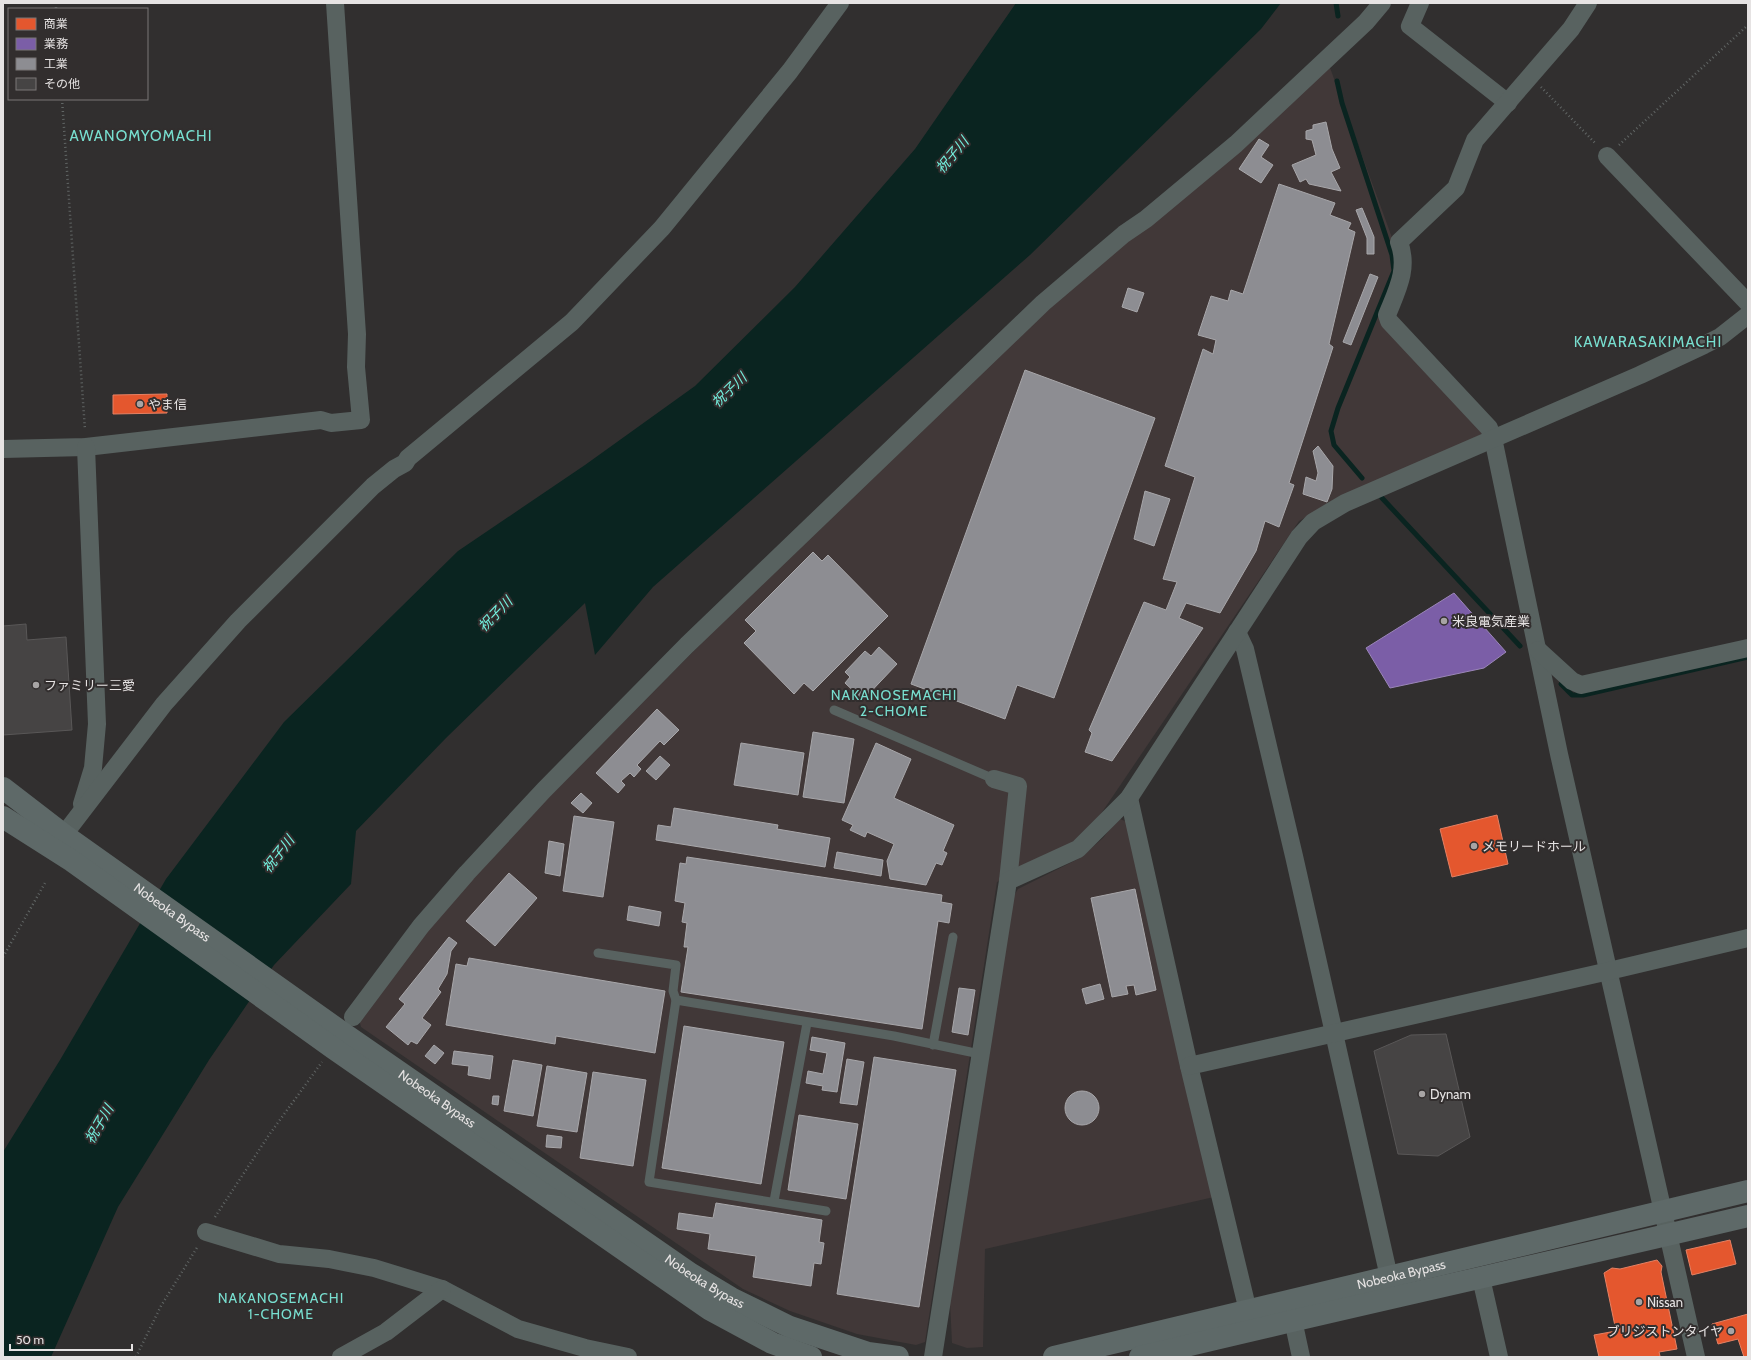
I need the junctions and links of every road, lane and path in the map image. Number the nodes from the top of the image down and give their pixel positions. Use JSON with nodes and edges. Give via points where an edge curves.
{"nodes":[{"id":1,"x":335,"y":3,"type":"edge"},
{"id":2,"x":840,"y":3,"type":"edge"},
{"id":3,"x":1382,"y":3,"type":"edge"},
{"id":4,"x":1420,"y":3,"type":"edge"},
{"id":5,"x":1588,"y":3,"type":"edge"},
{"id":6,"x":1748,"y":25,"type":"edge"},
{"id":7,"x":1531,"y":76,"type":"junction"},
{"id":8,"x":62,"y":100,"type":"edge"},
{"id":9,"x":1508,"y":103,"type":"junction"},
{"id":10,"x":1608,"y":156,"type":"junction"},
{"id":11,"x":1748,"y":303,"type":"edge"},
{"id":12,"x":1748,"y":315,"type":"edge"},
{"id":13,"x":1493,"y":438,"type":"junction"},
{"id":14,"x":86,"y":447,"type":"junction"},
{"id":15,"x":3,"y":449,"type":"edge"},
{"id":16,"x":1237,"y":632,"type":"junction"},
{"id":17,"x":1748,"y":648,"type":"edge"},
{"id":18,"x":1538,"y":650,"type":"junction"},
{"id":19,"x":834,"y":710,"type":"dead end"},
{"id":20,"x":994,"y":779,"type":"joint"},
{"id":21,"x":3,"y":788,"type":"edge"},
{"id":22,"x":1129,"y":798,"type":"junction"},
{"id":23,"x":80,"y":813,"type":"junction"},
{"id":24,"x":3,"y":817,"type":"edge"},
{"id":25,"x":67,"y":848,"type":"junction"},
{"id":26,"x":1008,"y":881,"type":"junction"},
{"id":27,"x":45,"y":883,"type":"dead end"},
{"id":28,"x":953,"y":937,"type":"dead end"},
{"id":29,"x":1748,"y":938,"type":"edge"},
{"id":30,"x":598,"y":953,"type":"dead end"},
{"id":31,"x":3,"y":957,"type":"edge"},
{"id":32,"x":1609,"y":971,"type":"junction"},
{"id":33,"x":676,"y":1000,"type":"junction"},
{"id":34,"x":807,"y":1023,"type":"junction"},
{"id":35,"x":1333,"y":1033,"type":"junction"},
{"id":36,"x":339,"y":1035,"type":"junction"},
{"id":37,"x":933,"y":1045,"type":"junction"},
{"id":38,"x":980,"y":1054,"type":"junction"},
{"id":39,"x":1189,"y":1066,"type":"junction"},
{"id":40,"x":1748,"y":1191,"type":"edge"},
{"id":41,"x":774,"y":1202,"type":"junction"},
{"id":42,"x":826,"y":1211,"type":"dead end"},
{"id":43,"x":1663,"y":1211,"type":"junction"},
{"id":44,"x":1748,"y":1216,"type":"edge"},
{"id":45,"x":206,"y":1232,"type":"junction"},
{"id":46,"x":1668,"y":1234,"type":"junction"},
{"id":47,"x":1389,"y":1277,"type":"junction"},
{"id":48,"x":1482,"y":1278,"type":"junction"},
{"id":49,"x":442,"y":1289,"type":"junction"},
{"id":50,"x":1248,"y":1311,"type":"junction"},
{"id":51,"x":1293,"y":1320,"type":"junction"},
{"id":52,"x":136,"y":1357,"type":"edge"},
{"id":53,"x":341,"y":1357,"type":"edge"},
{"id":54,"x":628,"y":1357,"type":"edge"},
{"id":55,"x":811,"y":1357,"type":"edge"},
{"id":56,"x":898,"y":1357,"type":"edge"},
{"id":57,"x":933,"y":1357,"type":"edge"},
{"id":58,"x":1054,"y":1357,"type":"edge"},
{"id":59,"x":1140,"y":1357,"type":"edge"},
{"id":60,"x":1301,"y":1357,"type":"edge"},
{"id":61,"x":1499,"y":1357,"type":"edge"},
{"id":62,"x":1696,"y":1357,"type":"edge"}],
"edges":[{"from":1,"to":14,"type":"street","via":[[361,420],[331,423],[321,420]]},
{"from":2,"to":23,"type":"street","via":[[790,71],[662,228],[572,322],[405,463],[373,486],[255,604],[164,704]]},
{"from":3,"to":36,"type":"street","via":[[1366,22],[1236,144],[1043,303],[687,645],[544,790],[467,873],[421,926]]},
{"from":4,"to":9,"type":"street","via":[[1410,26]]},
{"from":5,"to":7,"type":"street","via":[[1572,29]]},
{"from":6,"to":10,"type":"path"},
{"from":7,"to":9,"type":"street"},
{"from":7,"to":10,"type":"path"},
{"from":8,"to":14,"type":"path"},
{"from":9,"to":13,"type":"street","via":[[1475,140],[1456,188],[1399,242],[1403,254],[1402,276],[1388,315],[1389,321],[1489,428]]},
{"from":10,"to":11,"type":"street"},
{"from":12,"to":13,"type":"street","via":[[1720,337],[1640,375]]},
{"from":13,"to":16,"type":"street","via":[[1345,503],[1313,522],[1299,537]]},
{"from":13,"to":18,"type":"street"},
{"from":14,"to":15,"type":"street"},
{"from":14,"to":23,"type":"street","via":[[97,724],[93,768]]},
{"from":16,"to":22,"type":"street"},
{"from":16,"to":35,"type":"street","via":[[1245,649]]},
{"from":17,"to":18,"type":"street","via":[[1581,685],[1572,681]]},
{"from":18,"to":32,"type":"street"},
{"from":19,"to":20,"type":"lane"},
{"from":20,"to":26,"type":"street","via":[[1018,786]]},
{"from":21,"to":25,"type":"highway","name":"Nobeoka Bypass"},
{"from":22,"to":26,"type":"street","via":[[1078,850]]},
{"from":22,"to":39,"type":"street"},
{"from":23,"to":25,"type":"street"},
{"from":24,"to":25,"type":"highway","name":"Nobeoka Bypass"},
{"from":25,"to":36,"type":"highway","name":"Nobeoka Bypass"},
{"from":26,"to":38,"type":"street"},
{"from":27,"to":31,"type":"path"},
{"from":28,"to":37,"type":"lane"},
{"from":29,"to":32,"type":"street"},
{"from":30,"to":33,"type":"lane","via":[[676,966],[673,991]]},
{"from":32,"to":35,"type":"street"},
{"from":32,"to":43,"type":"street"},
{"from":33,"to":34,"type":"lane"},
{"from":33,"to":41,"type":"lane","via":[[649,1182]]},
{"from":34,"to":37,"type":"lane","via":[[894,1036]]},
{"from":34,"to":41,"type":"lane"},
{"from":35,"to":39,"type":"street"},
{"from":35,"to":47,"type":"street"},
{"from":36,"to":45,"type":"path","via":[[269,1135]]},
{"from":36,"to":55,"type":"highway","name":"Nobeoka Bypass","via":[[709,1309],[772,1343]]},
{"from":36,"to":56,"type":"highway","name":"Nobeoka Bypass","via":[[730,1298],[790,1327],[868,1353]]},
{"from":37,"to":38,"type":"lane"},
{"from":38,"to":57,"type":"street"},
{"from":39,"to":50,"type":"street"},
{"from":40,"to":43,"type":"highway","name":"Nobeoka Bypass"},
{"from":41,"to":42,"type":"lane"},
{"from":43,"to":46,"type":"street"},
{"from":43,"to":47,"type":"highway","name":"Nobeoka Bypass"},
{"from":44,"to":46,"type":"highway","name":"Nobeoka Bypass"},
{"from":45,"to":49,"type":"street","via":[[279,1254],[329,1259],[374,1268]]},
{"from":45,"to":52,"type":"path","via":[[161,1306]]},
{"from":46,"to":48,"type":"highway","name":"Nobeoka Bypass"},
{"from":46,"to":62,"type":"street"},
{"from":47,"to":50,"type":"highway","name":"Nobeoka Bypass"},
{"from":48,"to":51,"type":"highway","name":"Nobeoka Bypass"},
{"from":48,"to":61,"type":"street"},
{"from":49,"to":53,"type":"street","via":[[386,1332]]},
{"from":49,"to":54,"type":"street","via":[[518,1329],[584,1348]]},
{"from":50,"to":58,"type":"highway","name":"Nobeoka Bypass"},
{"from":51,"to":59,"type":"highway","name":"Nobeoka Bypass"},
{"from":51,"to":60,"type":"street"}]}
